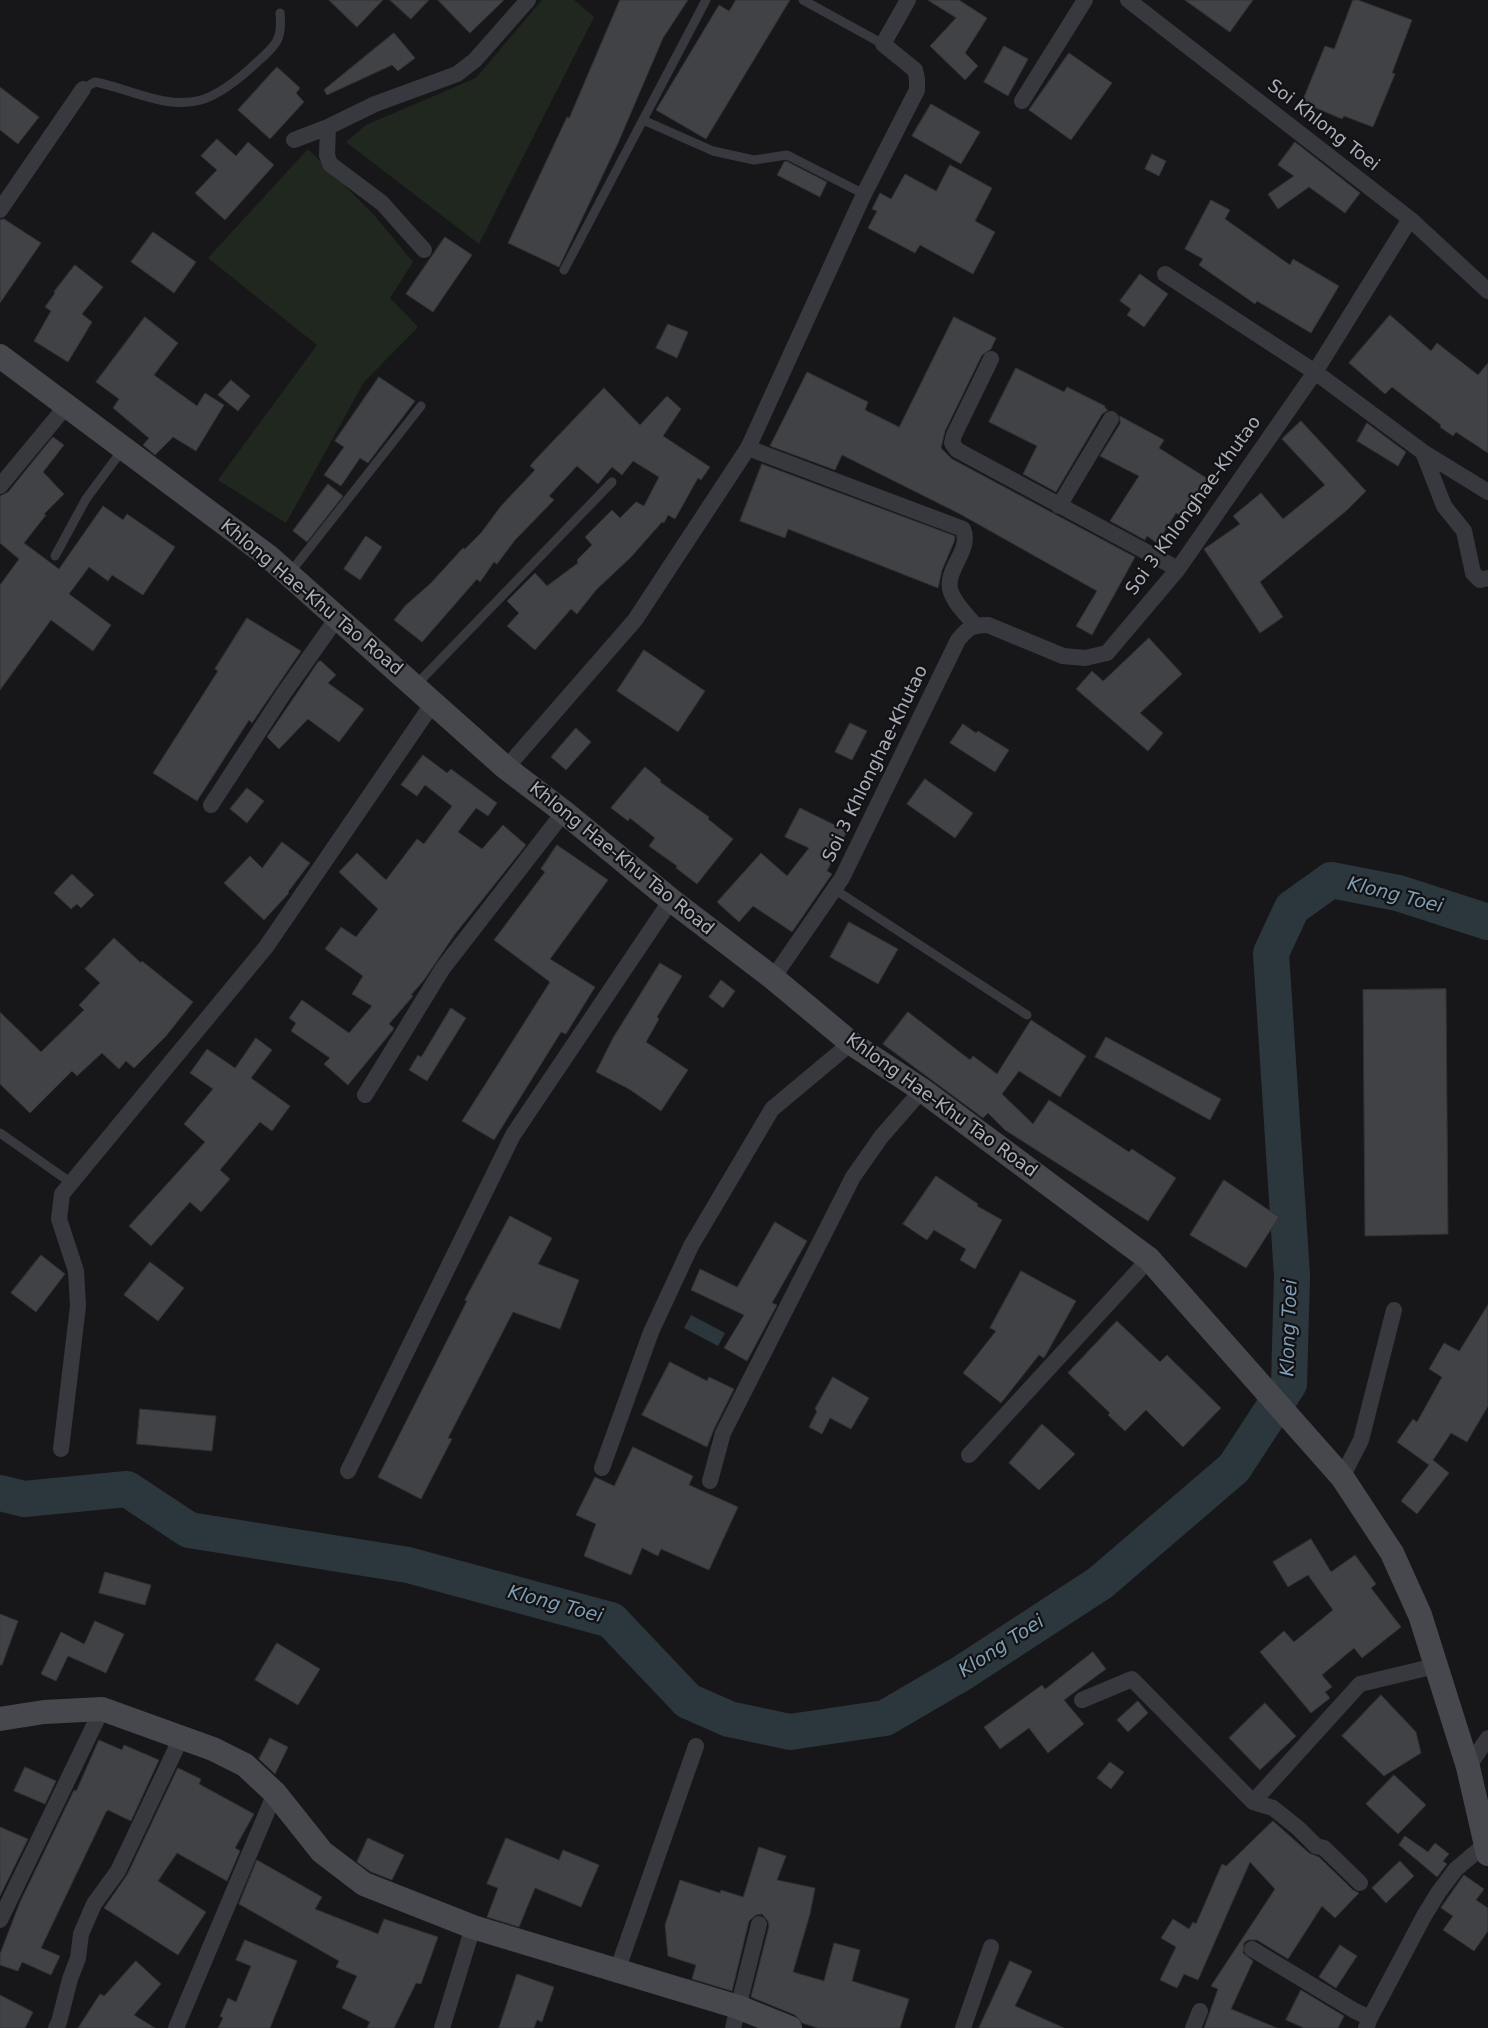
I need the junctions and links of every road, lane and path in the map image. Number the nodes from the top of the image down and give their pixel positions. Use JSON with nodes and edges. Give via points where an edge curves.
{"nodes":[{"id":1,"x":528,"y":0,"type":"edge"},
{"id":2,"x":706,"y":0,"type":"edge"},
{"id":3,"x":803,"y":0,"type":"edge"},
{"id":4,"x":908,"y":0,"type":"edge"},
{"id":5,"x":1085,"y":0,"type":"edge"},
{"id":6,"x":1128,"y":0,"type":"edge"},
{"id":7,"x":280,"y":13,"type":"dead end"},
{"id":8,"x":883,"y":44,"type":"junction"},
{"id":9,"x":83,"y":89,"type":"joint"},
{"id":10,"x":1022,"y":101,"type":"dead end"},
{"id":11,"x":643,"y":120,"type":"junction"},
{"id":12,"x":328,"y":127,"type":"junction"},
{"id":13,"x":294,"y":140,"type":"dead end"},
{"id":14,"x":864,"y":194,"type":"junction"},
{"id":15,"x":0,"y":210,"type":"edge"},
{"id":16,"x":1410,"y":219,"type":"junction"},
{"id":17,"x":424,"y":250,"type":"dead end"},
{"id":18,"x":564,"y":270,"type":"dead end"},
{"id":19,"x":1165,"y":274,"type":"dead end"},
{"id":20,"x":1488,"y":291,"type":"edge"},
{"id":21,"x":0,"y":356,"type":"edge"},
{"id":22,"x":991,"y":359,"type":"dead end"},
{"id":23,"x":1315,"y":372,"type":"junction"},
{"id":24,"x":67,"y":405,"type":"junction"},
{"id":25,"x":421,"y":406,"type":"dead end"},
{"id":26,"x":1111,"y":419,"type":"dead end"},
{"id":27,"x":125,"y":448,"type":"junction"},
{"id":28,"x":748,"y":448,"type":"junction"},
{"id":29,"x":1423,"y":452,"type":"junction"},
{"id":30,"x":612,"y":482,"type":"dead end"},
{"id":31,"x":0,"y":486,"type":"edge"},
{"id":32,"x":1488,"y":492,"type":"edge"},
{"id":33,"x":1059,"y":506,"type":"junction"},
{"id":34,"x":55,"y":556,"type":"dead end"},
{"id":35,"x":1178,"y":570,"type":"junction"},
{"id":36,"x":289,"y":574,"type":"junction"},
{"id":37,"x":1488,"y":578,"type":"edge"},
{"id":38,"x":337,"y":618,"type":"junction"},
{"id":39,"x":975,"y":625,"type":"junction"},
{"id":40,"x":415,"y":686,"type":"junction"},
{"id":41,"x":433,"y":703,"type":"junction"},
{"id":42,"x":506,"y":768,"type":"junction"},
{"id":43,"x":211,"y":805,"type":"dead end"},
{"id":44,"x":564,"y":812,"type":"junction"},
{"id":45,"x":834,"y":889,"type":"junction"},
{"id":46,"x":670,"y":900,"type":"junction"},
{"id":47,"x":773,"y":978,"type":"junction"},
{"id":48,"x":1027,"y":1015,"type":"dead end"},
{"id":49,"x":851,"y":1043,"type":"junction"},
{"id":50,"x":922,"y":1090,"type":"junction"},
{"id":51,"x":365,"y":1095,"type":"dead end"},
{"id":52,"x":0,"y":1133,"type":"edge"},
{"id":53,"x":70,"y":1182,"type":"junction"},
{"id":54,"x":1149,"y":1260,"type":"junction"},
{"id":55,"x":1394,"y":1310,"type":"dead end"},
{"id":56,"x":61,"y":1449,"type":"dead end"},
{"id":57,"x":969,"y":1455,"type":"dead end"},
{"id":58,"x":602,"y":1468,"type":"dead end"},
{"id":59,"x":348,"y":1471,"type":"dead end"},
{"id":60,"x":1342,"y":1477,"type":"junction"},
{"id":61,"x":710,"y":1481,"type":"dead end"},
{"id":62,"x":1435,"y":1666,"type":"junction"},
{"id":63,"x":1082,"y":1700,"type":"dead end"},
{"id":64,"x":102,"y":1709,"type":"junction"},
{"id":65,"x":0,"y":1720,"type":"edge"},
{"id":66,"x":181,"y":1738,"type":"junction"},
{"id":67,"x":1488,"y":1738,"type":"edge"},
{"id":68,"x":696,"y":1746,"type":"dead end"},
{"id":69,"x":1468,"y":1767,"type":"junction"},
{"id":70,"x":275,"y":1793,"type":"junction"},
{"id":71,"x":1253,"y":1802,"type":"junction"},
{"id":72,"x":1487,"y":1847,"type":"edge"},
{"id":73,"x":1360,"y":1883,"type":"dead end"},
{"id":74,"x":0,"y":1920,"type":"edge"},
{"id":75,"x":759,"y":1924,"type":"dead end"},
{"id":76,"x":473,"y":1927,"type":"junction"},
{"id":77,"x":991,"y":1947,"type":"dead end"},
{"id":78,"x":1252,"y":1949,"type":"dead end"},
{"id":79,"x":617,"y":1971,"type":"junction"},
{"id":80,"x":1200,"y":2011,"type":"dead end"},
{"id":81,"x":735,"y":2018,"type":"edge"},
{"id":82,"x":1368,"y":2023,"type":"edge"},
{"id":83,"x":56,"y":2028,"type":"edge"},
{"id":84,"x":176,"y":2028,"type":"edge"},
{"id":85,"x":442,"y":2028,"type":"edge"},
{"id":86,"x":790,"y":2028,"type":"edge"},
{"id":87,"x":963,"y":2028,"type":"edge"},
{"id":88,"x":1193,"y":2028,"type":"edge"}],
"edges":[{"from":1,"to":12,"type":"street","via":[[475,60],[456,74],[375,104]]},
{"from":2,"to":11,"type":"lane"},
{"from":3,"to":8,"type":"lane"},
{"from":4,"to":8,"type":"street"},
{"from":5,"to":10,"type":"street"},
{"from":6,"to":16,"type":"street","name":"Soi Khlong Toei"},
{"from":7,"to":9,"type":"lane","via":[[281,29],[271,50],[216,94],[181,102],[161,100],[95,82]]},
{"from":8,"to":14,"type":"street","via":[[914,70],[917,90]]},
{"from":9,"to":15,"type":"street"},
{"from":11,"to":14,"type":"lane","via":[[713,151],[754,160],[788,155]]},
{"from":11,"to":18,"type":"lane"},
{"from":12,"to":13,"type":"street"},
{"from":12,"to":17,"type":"street","via":[[327,155],[330,164],[382,203]]},
{"from":14,"to":28,"type":"street"},
{"from":16,"to":20,"type":"street","name":"Soi Khlong Toei"},
{"from":16,"to":23,"type":"street","name":"Soi 3 Khlonghae-Khutao"},
{"from":19,"to":23,"type":"street"},
{"from":21,"to":24,"type":"street","name":"Khlong Hae-Khu Tao Road"},
{"from":22,"to":33,"type":"street","via":[[952,443],[966,456]]},
{"from":23,"to":29,"type":"street"},
{"from":23,"to":35,"type":"street","name":"Soi 3 Khlonghae-Khutao"},
{"from":24,"to":27,"type":"street","name":"Khlong Hae-Khu Tao Road"},
{"from":24,"to":31,"type":"street"},
{"from":25,"to":36,"type":"lane"},
{"from":26,"to":33,"type":"street"},
{"from":27,"to":34,"type":"lane","via":[[86,500]]},
{"from":27,"to":36,"type":"street","name":"Khlong Hae-Khu Tao Road"},
{"from":28,"to":39,"type":"street","via":[[962,530],[966,541],[951,577],[950,589]]},
{"from":28,"to":42,"type":"street","via":[[635,620]]},
{"from":29,"to":32,"type":"street"},
{"from":29,"to":37,"type":"street","via":[[1444,506],[1464,531],[1474,573],[1480,580]]},
{"from":30,"to":40,"type":"lane"},
{"from":33,"to":35,"type":"street"},
{"from":35,"to":39,"type":"street","name":"Soi 3 Khlonghae-Khutao","via":[[1107,653],[1084,658],[1063,656],[988,625]]},
{"from":36,"to":38,"type":"street","name":"Khlong Hae-Khu Tao Road"},
{"from":38,"to":40,"type":"street","name":"Khlong Hae-Khu Tao Road"},
{"from":38,"to":43,"type":"street"},
{"from":39,"to":45,"type":"street","name":"Soi 3 Khlonghae-Khutao","via":[[958,640]]},
{"from":40,"to":41,"type":"street","name":"Khlong Hae-Khu Tao Road"},
{"from":41,"to":42,"type":"street","name":"Khlong Hae-Khu Tao Road"},
{"from":41,"to":53,"type":"street","via":[[266,947]]},
{"from":42,"to":44,"type":"street","name":"Khlong Hae-Khu Tao Road"},
{"from":44,"to":46,"type":"street","name":"Khlong Hae-Khu Tao Road"},
{"from":44,"to":51,"type":"street","via":[[443,968]]},
{"from":45,"to":47,"type":"street","name":"Soi 3 Khlonghae-Khutao"},
{"from":45,"to":48,"type":"lane"},
{"from":46,"to":47,"type":"street","name":"Khlong Hae-Khu Tao Road"},
{"from":46,"to":59,"type":"street","via":[[514,1135]]},
{"from":47,"to":49,"type":"street","name":"Khlong Hae-Khu Tao Road"},
{"from":49,"to":50,"type":"street","name":"Khlong Hae-Khu Tao Road"},
{"from":49,"to":58,"type":"street","via":[[772,1109],[696,1238],[651,1332]]},
{"from":50,"to":54,"type":"street","name":"Khlong Hae-Khu Tao Road"},
{"from":50,"to":61,"type":"street","via":[[881,1137],[854,1177],[724,1433]]},
{"from":52,"to":53,"type":"lane"},
{"from":53,"to":56,"type":"street","via":[[62,1194],[60,1219],[76,1271],[78,1306]]},
{"from":54,"to":57,"type":"street"},
{"from":54,"to":60,"type":"street","name":"Khlong Hae-Khu Tao Road"},
{"from":55,"to":60,"type":"street","via":[[1361,1440]]},
{"from":60,"to":62,"type":"street","name":"Khlong Hae-Khu Tao Road","via":[[1392,1553],[1420,1615]]},
{"from":62,"to":69,"type":"street","name":"Khlong Hae-Khu Tao Road"},
{"from":62,"to":71,"type":"street","via":[[1360,1684]]},
{"from":63,"to":71,"type":"street","via":[[1132,1679]]},
{"from":64,"to":65,"type":"street","via":[[44,1712]]},
{"from":64,"to":66,"type":"street"},
{"from":64,"to":74,"type":"street"},
{"from":66,"to":70,"type":"street","via":[[245,1765]]},
{"from":66,"to":83,"type":"street","via":[[118,1871],[94,1904],[81,1934],[78,1958]]},
{"from":67,"to":69,"type":"street"},
{"from":68,"to":79,"type":"street"},
{"from":69,"to":72,"type":"street","name":"Khlong Hae-Khu Tao Road"},
{"from":70,"to":76,"type":"street","via":[[322,1852],[364,1884]]},
{"from":70,"to":84,"type":"street"},
{"from":71,"to":73,"type":"street","via":[[1273,1808],[1316,1846],[1324,1848]]},
{"from":72,"to":82,"type":"street","via":[[1456,1869],[1438,1893]]},
{"from":75,"to":81,"type":"street"},
{"from":76,"to":79,"type":"street"},
{"from":76,"to":85,"type":"street"},
{"from":77,"to":87,"type":"street"},
{"from":78,"to":82,"type":"street","via":[[1356,2011]]},
{"from":79,"to":81,"type":"street"},
{"from":80,"to":88,"type":"street"},
{"from":81,"to":86,"type":"street"}]}
